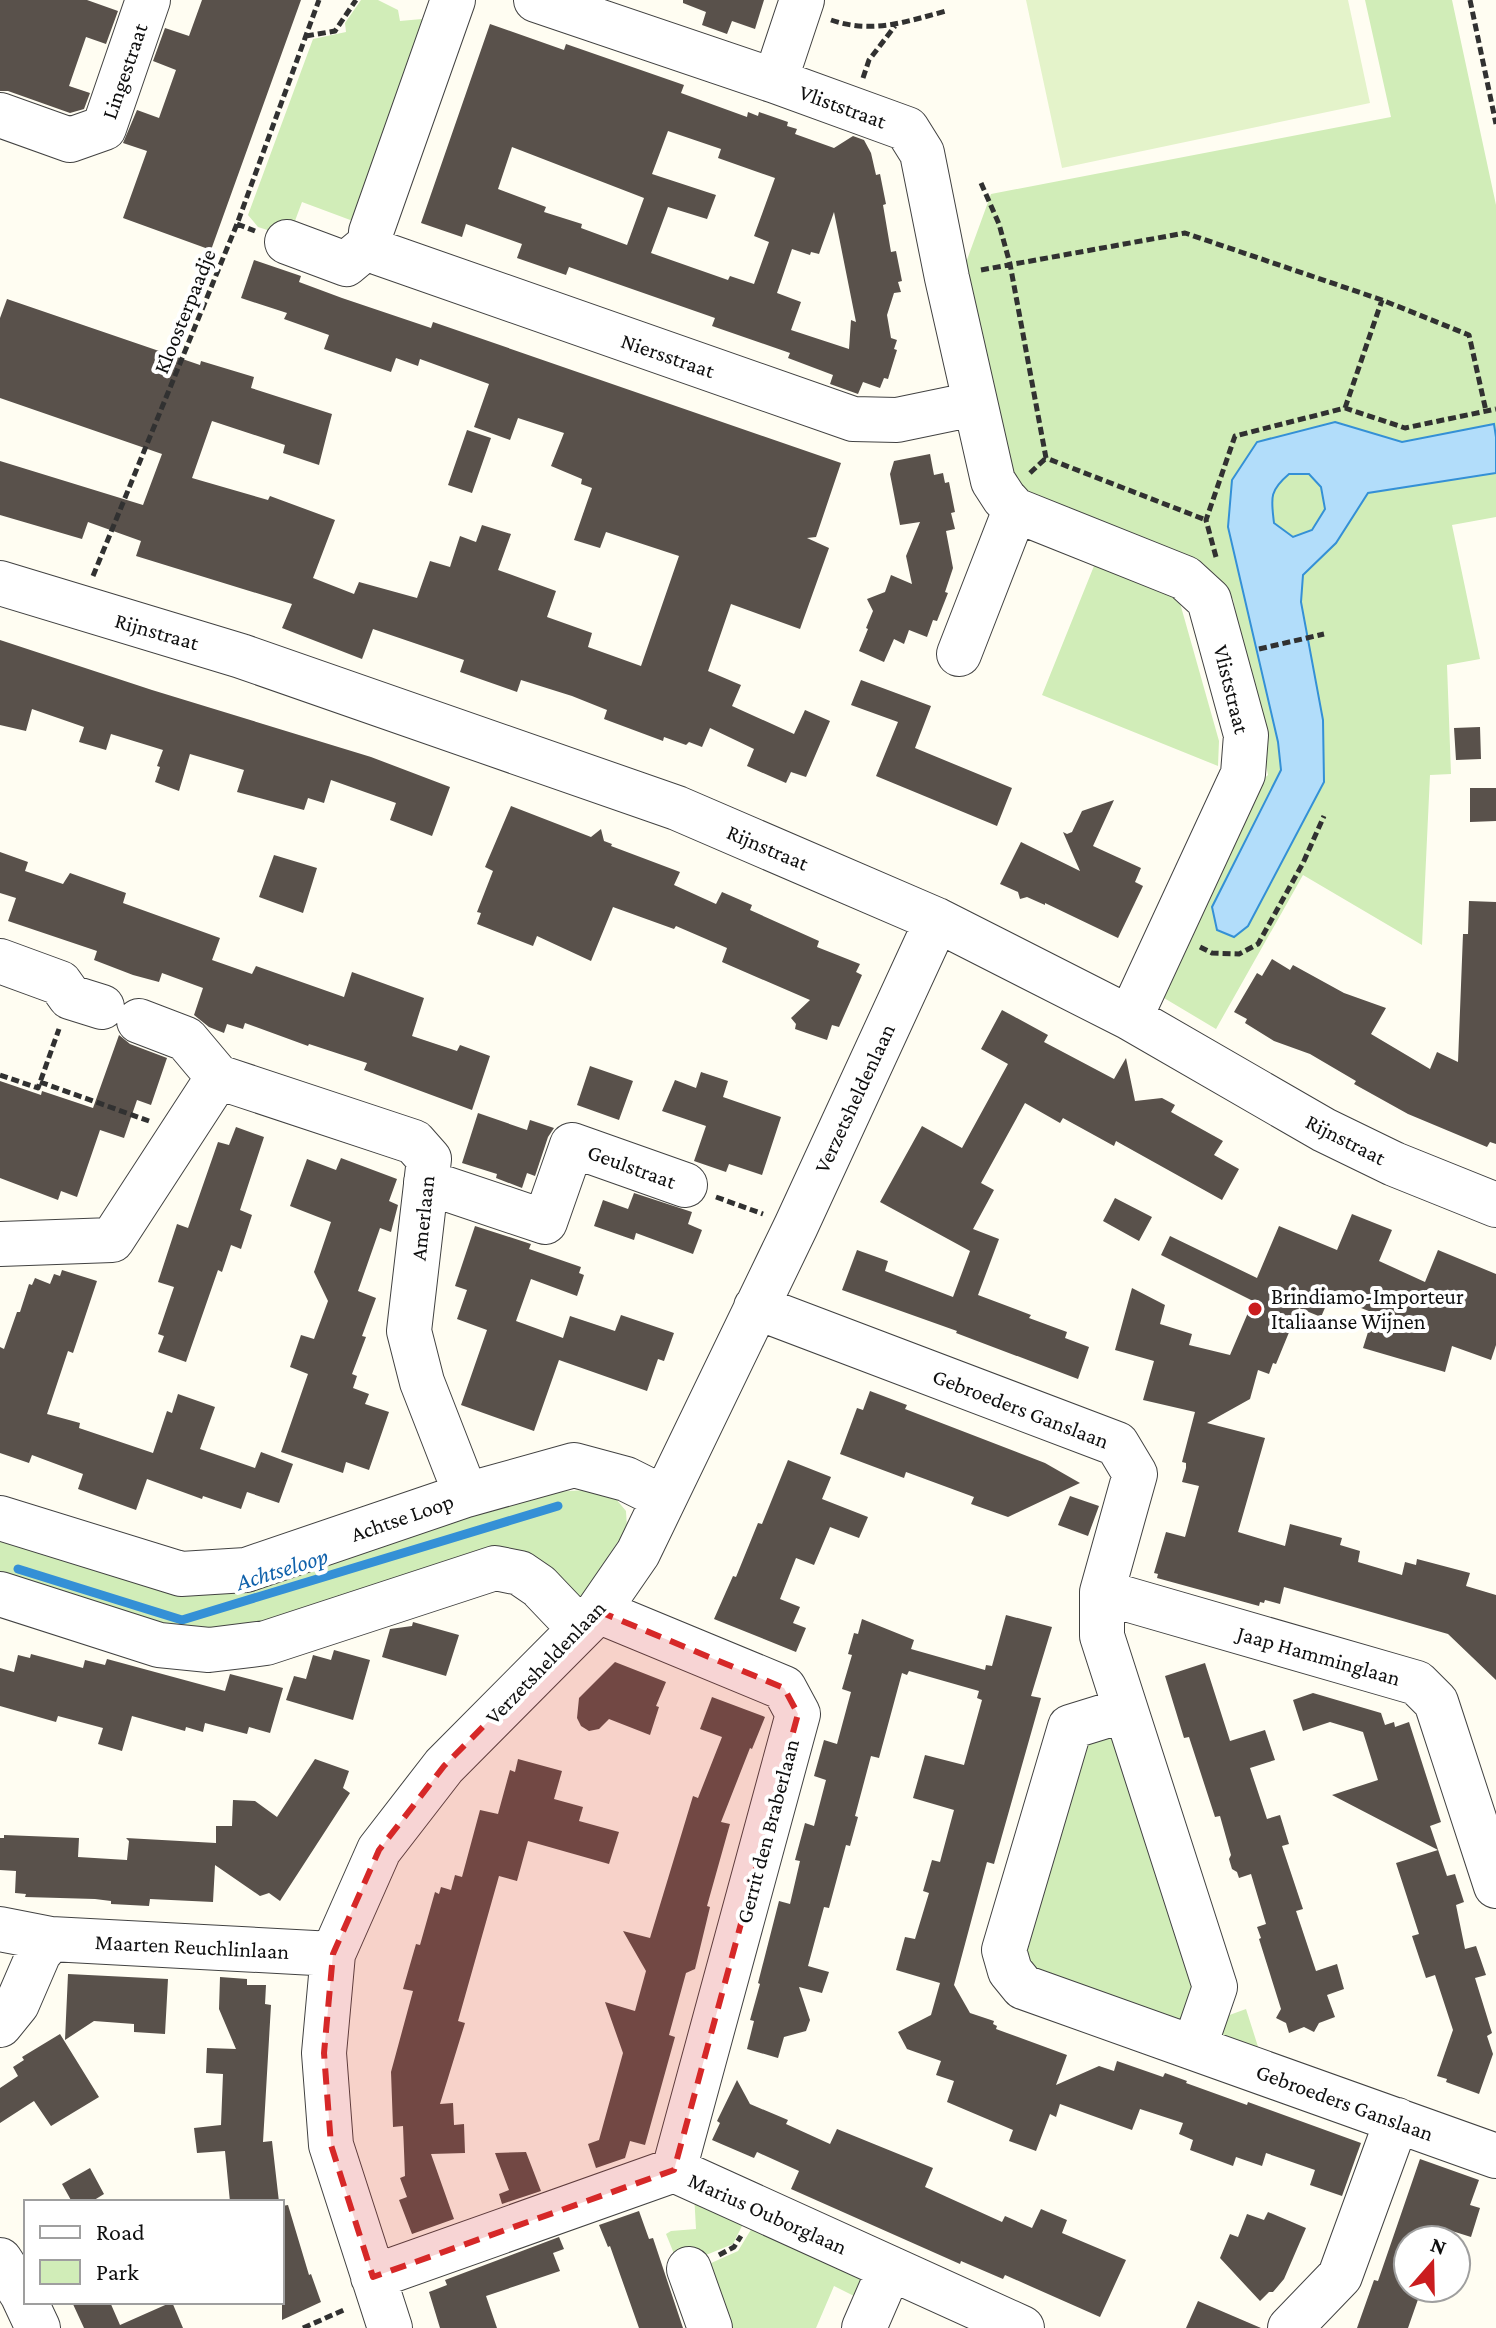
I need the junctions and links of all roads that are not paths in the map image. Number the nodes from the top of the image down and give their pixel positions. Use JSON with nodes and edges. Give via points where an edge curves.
{"nodes":[{"id":1,"x":148,"y":0,"type":"edge"},
{"id":2,"x":453,"y":0,"type":"edge"},
{"id":3,"x":536,"y":0,"type":"edge"},
{"id":4,"x":800,"y":5,"type":"edge"},
{"id":5,"x":775,"y":81,"type":"junction"},
{"id":6,"x":0,"y":115,"type":"edge"},
{"id":7,"x":287,"y":242,"type":"dead end"},
{"id":8,"x":370,"y":244,"type":"junction"},
{"id":9,"x":974,"y":404,"type":"junction"},
{"id":10,"x":1015,"y":510,"type":"junction"},
{"id":11,"x":0,"y":583,"type":"edge"},
{"id":12,"x":959,"y":654,"type":"dead end"},
{"id":13,"x":937,"y":920,"type":"junction"},
{"id":14,"x":0,"y":961,"type":"edge"},
{"id":15,"x":1130,"y":1018,"type":"junction"},
{"id":16,"x":218,"y":1077,"type":"junction"},
{"id":17,"x":426,"y":1182,"type":"junction"},
{"id":18,"x":685,"y":1185,"type":"road end"},
{"id":19,"x":1496,"y":1205,"type":"edge"},
{"id":20,"x":0,"y":1244,"type":"edge"},
{"id":21,"x":756,"y":1307,"type":"junction"},
{"id":22,"x":466,"y":1495,"type":"junction"},
{"id":23,"x":664,"y":1498,"type":"junction"},
{"id":24,"x":0,"y":1518,"type":"edge"},
{"id":25,"x":1102,"y":1592,"type":"junction"},
{"id":26,"x":0,"y":1594,"type":"edge"},
{"id":27,"x":589,"y":1620,"type":"junction"},
{"id":28,"x":1125,"y":1710,"type":"junction"},
{"id":29,"x":1496,"y":1886,"type":"edge"},
{"id":30,"x":0,"y":1929,"type":"edge"},
{"id":31,"x":51,"y":1939,"type":"junction"},
{"id":32,"x":333,"y":1954,"type":"junction"},
{"id":33,"x":0,"y":2025,"type":"edge"},
{"id":34,"x":1194,"y":2048,"type":"junction"},
{"id":35,"x":1397,"y":2120,"type":"junction"},
{"id":36,"x":1496,"y":2156,"type":"edge"},
{"id":37,"x":674,"y":2170,"type":"junction"},
{"id":38,"x":0,"y":2260,"type":"edge"},
{"id":39,"x":890,"y":2268,"type":"junction"},
{"id":40,"x":689,"y":2269,"type":"road end"},
{"id":41,"x":24,"y":2298,"type":"edge"},
{"id":42,"x":381,"y":2300,"type":"edge"},
{"id":43,"x":27,"y":2304,"type":"edge"},
{"id":44,"x":38,"y":2328,"type":"edge"},
{"id":45,"x":710,"y":2328,"type":"edge"},
{"id":46,"x":864,"y":2328,"type":"edge"},
{"id":47,"x":1022,"y":2328,"type":"edge"},
{"id":48,"x":1290,"y":2328,"type":"edge"}],
"edges":[{"from":1,"to":6,"type":"street","name":"Lingestraat","via":[[104,128],[70,140]]},
{"from":2,"to":8,"type":"street"},
{"from":3,"to":5,"type":"street","name":"Vliststraat"},
{"from":4,"to":5,"type":"street"},
{"from":5,"to":9,"type":"street","name":"Vliststraat","via":[[907,129],[922,153]]},
{"from":7,"to":8,"type":"street","via":[[346,264]]},
{"from":8,"to":9,"type":"street","name":"Niersstraat","via":[[379,253],[853,419],[897,420]]},
{"from":9,"to":10,"type":"street","name":"Vliststraat","via":[[993,481]]},
{"from":10,"to":12,"type":"street"},
{"from":10,"to":15,"type":"street","name":"Vliststraat","via":[[1185,578],[1209,600],[1246,735],[1243,774]]},
{"from":11,"to":13,"type":"street","name":"Rijnstraat","via":[[241,656],[677,808]]},
{"from":13,"to":15,"type":"street","name":"Rijnstraat"},
{"from":13,"to":21,"type":"street","name":"Verzetsheldenlaan"},
{"from":14,"to":16,"type":"street","via":[[186,1039]]},
{"from":15,"to":19,"type":"street","name":"Rijnstraat","via":[[1324,1130]]},
{"from":16,"to":17,"type":"street","name":"Amerlaan","via":[[414,1142],[429,1159]]},
{"from":16,"to":20,"type":"street","via":[[112,1240]]},
{"from":17,"to":18,"type":"street","name":"Geulstraat","via":[[545,1222],[572,1145]]},
{"from":17,"to":22,"type":"street","name":"Amerlaan","via":[[409,1331],[422,1382]]},
{"from":21,"to":23,"type":"street","name":"Verzetsheldenlaan"},
{"from":21,"to":25,"type":"street","name":"Gebroeders Ganslaan","via":[[1117,1444],[1135,1474]]},
{"from":22,"to":23,"type":"street","name":"Achtse Loop","via":[[574,1465],[626,1479]]},
{"from":22,"to":24,"type":"street","name":"Achtse Loop","via":[[246,1570],[181,1574]]},
{"from":23,"to":27,"type":"street","name":"Verzetsheldenlaan","via":[[638,1553]]},
{"from":25,"to":28,"type":"street","name":"Gebroeders Ganslaan","via":[[1102,1636]]},
{"from":25,"to":29,"type":"street","name":"Jaap Hamminglaan","via":[[1417,1683],[1436,1702]]},
{"from":26,"to":27,"type":"street","via":[[159,1645],[209,1650],[266,1643],[495,1568],[520,1573]]},
{"from":27,"to":32,"type":"street","name":"Verzetsheldenlaan","via":[[444,1766],[379,1850]]},
{"from":27,"to":37,"type":"street","name":"Gerrit den Braberlaan","via":[[784,1688],[798,1714]]},
{"from":28,"to":34,"type":"street","name":"Gebroeders Ganslaan","via":[[1215,1987]]},
{"from":28,"to":34,"type":"street","name":"Gebroeders Ganslaan","via":[[1070,1727],[1004,1950],[1010,1971],[1023,1987]]},
{"from":30,"to":31,"type":"street","name":"Maarten Reuchlinlaan"},
{"from":31,"to":32,"type":"street","name":"Maarten Reuchlinlaan"},
{"from":31,"to":33,"type":"street"},
{"from":32,"to":42,"type":"street","name":"Verzetsheldenlaan","via":[[324,2053],[331,2145]]},
{"from":34,"to":35,"type":"street","name":"Gebroeders Ganslaan"},
{"from":35,"to":36,"type":"street","name":"Gebroeders Ganslaan"},
{"from":35,"to":48,"type":"street","via":[[1340,2276]]},
{"from":37,"to":39,"type":"street","name":"Marius Ouborglaan"},
{"from":37,"to":42,"type":"street","name":"Marius Ouborglaan"},
{"from":38,"to":41,"type":"street"},
{"from":39,"to":46,"type":"street"},
{"from":39,"to":47,"type":"street","name":"Marius Ouborglaan"},
{"from":40,"to":45,"type":"street"},
{"from":43,"to":44,"type":"street"}]}
